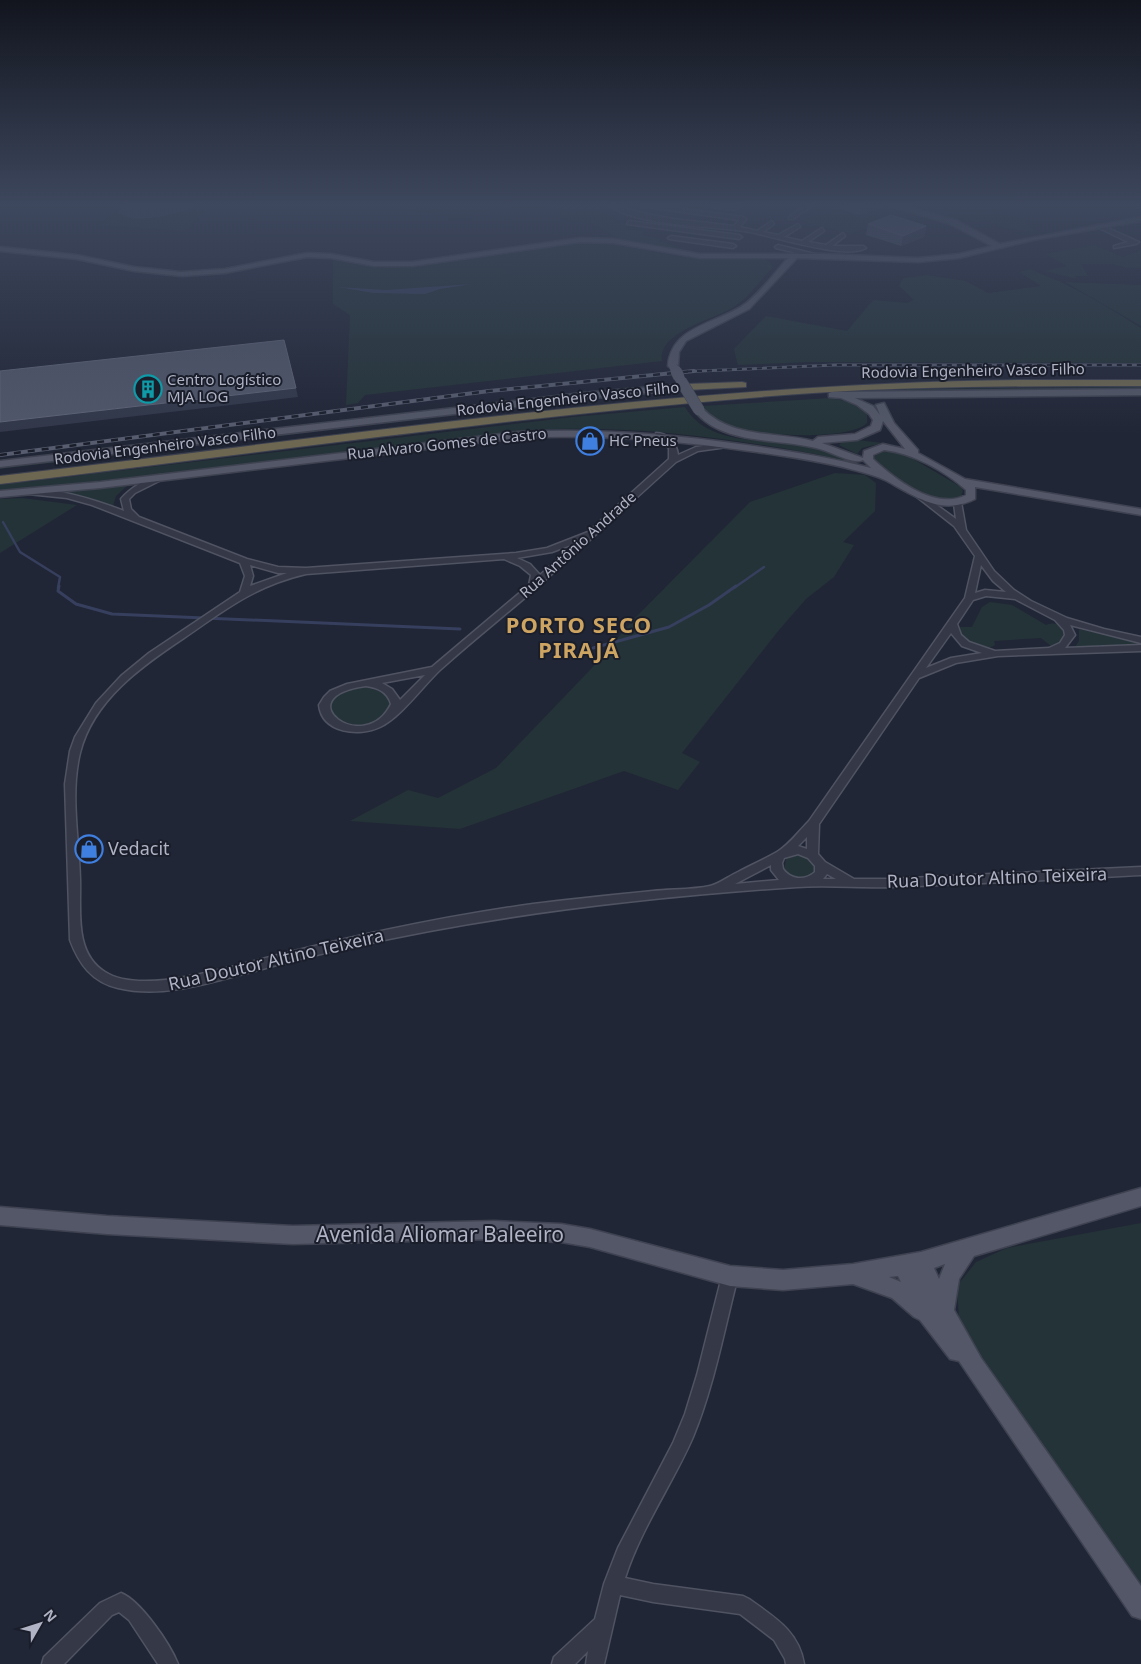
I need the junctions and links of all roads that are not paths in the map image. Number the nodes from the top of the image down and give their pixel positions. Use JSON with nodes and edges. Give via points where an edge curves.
{"nodes":[{"id":1,"x":769,"y":281,"type":"edge"},
{"id":2,"x":1141,"y":376,"type":"edge"},
{"id":3,"x":682,"y":382,"type":"junction"},
{"id":4,"x":1141,"y":383,"type":"edge"},
{"id":5,"x":777,"y":385,"type":"junction"},
{"id":6,"x":1141,"y":392,"type":"edge"},
{"id":7,"x":904,"y":394,"type":"junction"},
{"id":8,"x":832,"y":396,"type":"junction"},
{"id":9,"x":562,"y":414,"type":"junction"},
{"id":10,"x":660,"y":435,"type":"junction"},
{"id":11,"x":857,"y":437,"type":"junction"},
{"id":12,"x":792,"y":439,"type":"junction"},
{"id":13,"x":840,"y":440,"type":"junction"},
{"id":14,"x":727,"y":445,"type":"junction"},
{"id":15,"x":902,"y":449,"type":"junction"},
{"id":16,"x":852,"y":456,"type":"junction"},
{"id":17,"x":918,"y":457,"type":"junction"},
{"id":18,"x":673,"y":460,"type":"junction"},
{"id":19,"x":0,"y":464,"type":"edge"},
{"id":20,"x":875,"y":467,"type":"junction"},
{"id":21,"x":0,"y":472,"type":"edge"},
{"id":22,"x":160,"y":477,"type":"junction"},
{"id":23,"x":892,"y":479,"type":"junction"},
{"id":24,"x":0,"y":480,"type":"edge"},
{"id":25,"x":960,"y":481,"type":"junction"},
{"id":26,"x":28,"y":492,"type":"junction"},
{"id":27,"x":1016,"y":492,"type":"junction"},
{"id":28,"x":0,"y":494,"type":"edge"},
{"id":29,"x":920,"y":495,"type":"junction"},
{"id":30,"x":971,"y":497,"type":"junction"},
{"id":31,"x":958,"y":504,"type":"junction"},
{"id":32,"x":1141,"y":512,"type":"edge"},
{"id":33,"x":146,"y":523,"type":"junction"},
{"id":34,"x":962,"y":530,"type":"junction"},
{"id":35,"x":591,"y":534,"type":"junction"},
{"id":36,"x":978,"y":557,"type":"junction"},
{"id":37,"x":499,"y":558,"type":"junction"},
{"id":38,"x":244,"y":561,"type":"junction"},
{"id":39,"x":306,"y":571,"type":"junction"},
{"id":40,"x":533,"y":586,"type":"junction"},
{"id":41,"x":244,"y":591,"type":"junction"},
{"id":42,"x":1015,"y":596,"type":"junction"},
{"id":43,"x":970,"y":598,"type":"junction"},
{"id":44,"x":1059,"y":619,"type":"junction"},
{"id":45,"x":952,"y":624,"type":"junction"},
{"id":46,"x":1141,"y":640,"type":"edge"},
{"id":47,"x":1141,"y":648,"type":"edge"},
{"id":48,"x":1048,"y":652,"type":"junction"},
{"id":49,"x":998,"y":653,"type":"junction"},
{"id":50,"x":436,"y":669,"type":"junction"},
{"id":51,"x":916,"y":676,"type":"junction"},
{"id":52,"x":366,"y":683,"type":"junction"},
{"id":53,"x":394,"y":712,"type":"junction"},
{"id":54,"x":813,"y":824,"type":"junction"},
{"id":55,"x":782,"y":854,"type":"junction"},
{"id":56,"x":812,"y":855,"type":"junction"},
{"id":57,"x":821,"y":865,"type":"junction"},
{"id":58,"x":1141,"y":871,"type":"edge"},
{"id":59,"x":795,"y":883,"type":"junction"},
{"id":60,"x":808,"y":883,"type":"junction"},
{"id":61,"x":852,"y":883,"type":"junction"},
{"id":62,"x":713,"y":890,"type":"junction"},
{"id":63,"x":1141,"y":1197,"type":"edge"},
{"id":64,"x":0,"y":1216,"type":"edge"},
{"id":65,"x":968,"y":1248,"type":"junction"},
{"id":66,"x":912,"y":1264,"type":"junction"},
{"id":67,"x":853,"y":1274,"type":"junction"},
{"id":68,"x":730,"y":1276,"type":"junction"},
{"id":69,"x":938,"y":1315,"type":"junction"},
{"id":70,"x":613,"y":1584,"type":"junction"},
{"id":71,"x":1141,"y":1607,"type":"edge"},
{"id":72,"x":603,"y":1625,"type":"junction"},
{"id":73,"x":51,"y":1664,"type":"edge"},
{"id":74,"x":169,"y":1664,"type":"edge"},
{"id":75,"x":561,"y":1664,"type":"edge"},
{"id":76,"x":595,"y":1664,"type":"edge"},
{"id":77,"x":795,"y":1664,"type":"edge"}],
"edges":[{"from":1,"to":3,"type":"main road","bridge":true,"via":[[746,307],[683,339],[674,352],[673,366]]},
{"from":2,"to":5,"type":"highway","name":"Rodovia Engenheiro Vasco Filho","via":[[1000,376]]},
{"from":3,"to":5,"type":"highway"},
{"from":3,"to":12,"type":"main road","bridge":true,"via":[[698,410],[712,424],[728,431]]},
{"from":3,"to":19,"type":"main road"},
{"from":4,"to":9,"type":"highway","name":"Rodovia Engenheiro Vasco Filho","via":[[973,384],[814,390]]},
{"from":5,"to":21,"type":"highway","name":"Rodovia Engenheiro Vasco Filho"},
{"from":6,"to":7,"type":"main road"},
{"from":7,"to":8,"type":"main road"},
{"from":7,"to":17,"type":"main road","via":[[886,400],[880,407],[898,435]]},
{"from":8,"to":9,"type":"highway"},
{"from":8,"to":11,"type":"main road","via":[[863,404],[877,417],[876,428]]},
{"from":9,"to":24,"type":"highway","name":"Rodovia Engenheiro Vasco Filho"},
{"from":10,"to":14,"type":"main road","name":"Rua Alvaro Gomes de Castro"},
{"from":10,"to":18,"type":"street","via":[[672,445]]},
{"from":10,"to":22,"type":"main road","name":"Rua Alvaro Gomes de Castro","via":[[584,431],[518,435]]},
{"from":11,"to":13,"type":"main road"},
{"from":11,"to":15,"type":"main road"},
{"from":12,"to":13,"type":"main road"},
{"from":12,"to":16,"type":"main road"},
{"from":13,"to":16,"type":"main road","via":[[838,446]]},
{"from":14,"to":18,"type":"street","name":"Rua Antônio Andrade","via":[[696,449]]},
{"from":14,"to":23,"type":"main road","name":"Rua Alvaro Gomes de Castro","via":[[843,463]]},
{"from":15,"to":17,"type":"main road"},
{"from":15,"to":20,"type":"main road","via":[[884,447],[868,453],[868,460]]},
{"from":16,"to":20,"type":"main road"},
{"from":17,"to":25,"type":"main road"},
{"from":18,"to":35,"type":"street","name":"Rua Antônio Andrade"},
{"from":20,"to":23,"type":"main road"},
{"from":22,"to":26,"type":"main road","name":"Rua Alvaro Gomes de Castro"},
{"from":22,"to":33,"type":"street","via":[[132,491],[125,499],[127,510]]},
{"from":23,"to":29,"type":"main road"},
{"from":25,"to":27,"type":"main road"},
{"from":25,"to":30,"type":"main road","via":[[971,489]]},
{"from":26,"to":28,"type":"main road","name":"Rua Alvaro Gomes de Castro"},
{"from":26,"to":33,"type":"street","via":[[79,498]]},
{"from":27,"to":30,"type":"main road"},
{"from":27,"to":32,"type":"main road"},
{"from":29,"to":31,"type":"main road","via":[[945,504]]},
{"from":29,"to":34,"type":"street"},
{"from":30,"to":31,"type":"main road"},
{"from":31,"to":34,"type":"street"},
{"from":33,"to":38,"type":"street"},
{"from":34,"to":36,"type":"street"},
{"from":35,"to":37,"type":"street","via":[[548,550]]},
{"from":35,"to":40,"type":"street","name":"Rua Antônio Andrade"},
{"from":36,"to":42,"type":"street"},
{"from":36,"to":43,"type":"street"},
{"from":37,"to":39,"type":"street"},
{"from":37,"to":40,"type":"street","via":[[528,567],[536,575]]},
{"from":38,"to":39,"type":"street","via":[[272,569]]},
{"from":38,"to":41,"type":"street","via":[[249,576]]},
{"from":39,"to":41,"type":"street","name":"Rua Doutor Altino Teixeira"},
{"from":40,"to":50,"type":"street","name":"Rua Antônio Andrade"},
{"from":41,"to":62,"type":"street","name":"Rua Doutor Altino Teixeira","via":[[147,658],[118,683],[86,726],[75,751],[72,792],[76,940],[81,956],[91,970],[106,980],[150,987],[180,983],[448,922]]},
{"from":42,"to":43,"type":"street","via":[[986,593]]},
{"from":42,"to":44,"type":"street"},
{"from":43,"to":45,"type":"street"},
{"from":44,"to":46,"type":"street"},
{"from":44,"to":48,"type":"street","via":[[1070,635],[1063,645]]},
{"from":45,"to":49,"type":"street","via":[[962,642]]},
{"from":45,"to":51,"type":"street"},
{"from":47,"to":48,"type":"street"},
{"from":48,"to":49,"type":"street"},
{"from":49,"to":51,"type":"street","via":[[954,660]]},
{"from":50,"to":52,"type":"street","name":"Rua Antônio Andrade"},
{"from":50,"to":53,"type":"street","name":"Rua Antônio Andrade"},
{"from":51,"to":54,"type":"street"},
{"from":52,"to":53,"type":"street","via":[[392,692],[396,704]]},
{"from":52,"to":53,"type":"street","via":[[342,688],[327,700],[326,716],[341,727],[366,728],[383,722]]},
{"from":54,"to":55,"type":"street"},
{"from":54,"to":56,"type":"street"},
{"from":55,"to":56,"type":"street","via":[[798,850]]},
{"from":55,"to":59,"type":"street","via":[[777,870],[781,876]]},
{"from":55,"to":62,"type":"street","name":"Rua Doutor Altino Teixeira"},
{"from":56,"to":57,"type":"street"},
{"from":57,"to":60,"type":"street","via":[[821,874]]},
{"from":57,"to":61,"type":"street","name":"Rua Doutor Altino Teixeira"},
{"from":58,"to":61,"type":"street","name":"Rua Doutor Altino Teixeira"},
{"from":59,"to":60,"type":"street"},
{"from":59,"to":62,"type":"street","name":"Rua Doutor Altino Teixeira"},
{"from":60,"to":61,"type":"street","name":"Rua Doutor Altino Teixeira"},
{"from":63,"to":65,"type":"main road","name":"Avenida Aliomar Baleeiro"},
{"from":64,"to":68,"type":"main road","name":"Avenida Aliomar Baleeiro","via":[[293,1234],[494,1230],[561,1233]]},
{"from":65,"to":66,"type":"main road","name":"Avenida Aliomar Baleeiro"},
{"from":65,"to":69,"type":"main road","via":[[946,1282]]},
{"from":66,"to":67,"type":"main road","name":"Avenida Aliomar Baleeiro"},
{"from":66,"to":69,"type":"main road"},
{"from":67,"to":68,"type":"main road","name":"Avenida Aliomar Baleeiro","via":[[783,1280]]},
{"from":67,"to":69,"type":"main road","via":[[899,1291]]},
{"from":68,"to":70,"type":"street","via":[[687,1432],[648,1505]]},
{"from":69,"to":71,"type":"main road"},
{"from":70,"to":72,"type":"street"},
{"from":70,"to":77,"type":"street","via":[[743,1605],[781,1633]]},
{"from":72,"to":75,"type":"street"},
{"from":72,"to":76,"type":"street"},
{"from":73,"to":74,"type":"street","via":[[100,1615],[121,1602],[135,1614]]}]}
